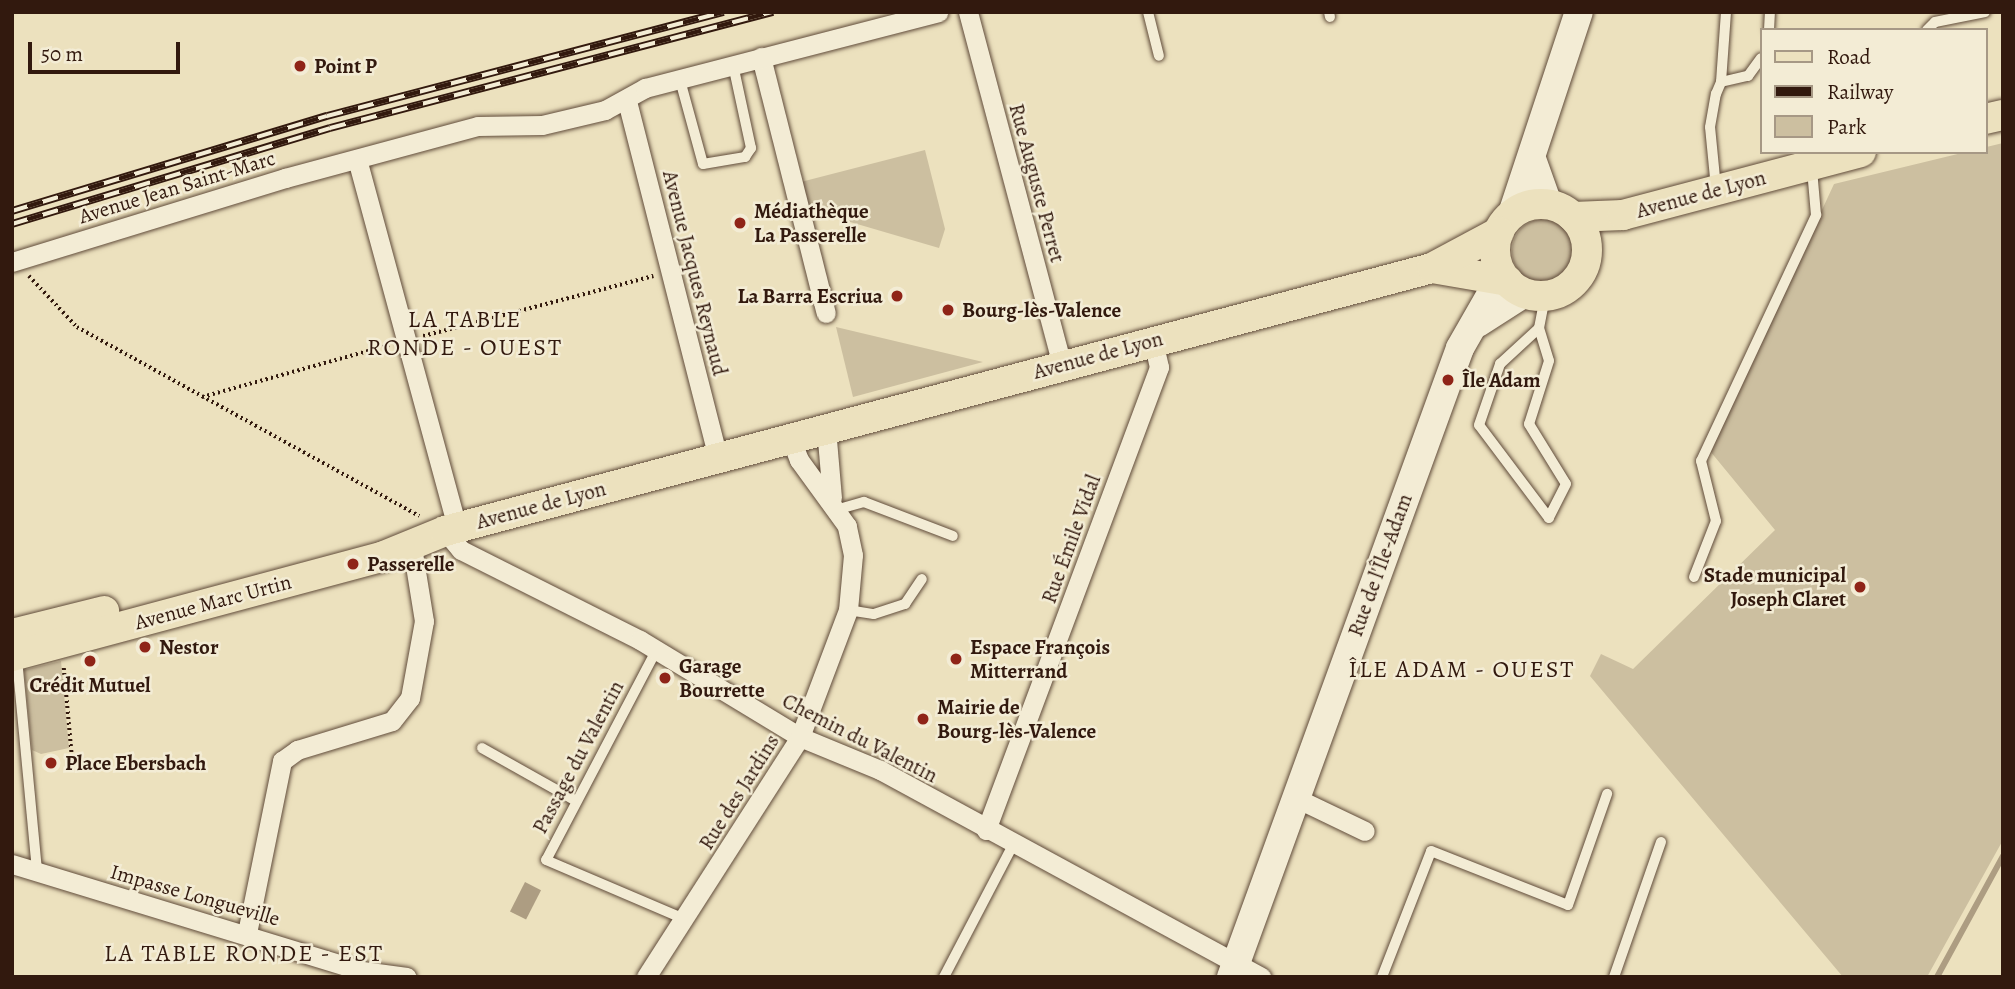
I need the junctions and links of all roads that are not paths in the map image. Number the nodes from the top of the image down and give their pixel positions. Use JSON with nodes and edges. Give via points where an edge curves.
{"nodes":[{"id":1,"x":938,"y":12,"type":"edge"},
{"id":2,"x":968,"y":12,"type":"edge"},
{"id":3,"x":1148,"y":12,"type":"edge"},
{"id":4,"x":1579,"y":12,"type":"edge"},
{"id":5,"x":1726,"y":12,"type":"edge"},
{"id":6,"x":1985,"y":12,"type":"edge"},
{"id":7,"x":1934,"y":17,"type":"edge"},
{"id":8,"x":1159,"y":56,"type":"dead end"},
{"id":9,"x":761,"y":57,"type":"junction"},
{"id":10,"x":1759,"y":61,"type":"edge"},
{"id":11,"x":733,"y":65,"type":"junction"},
{"id":12,"x":680,"y":80,"type":"junction"},
{"id":13,"x":1721,"y":82,"type":"junction"},
{"id":14,"x":627,"y":100,"type":"junction"},
{"id":15,"x":1852,"y":154,"type":"edge"},
{"id":16,"x":357,"y":159,"type":"junction"},
{"id":17,"x":1532,"y":159,"type":"junction"},
{"id":18,"x":1811,"y":165,"type":"junction"},
{"id":19,"x":1716,"y":189,"type":"junction"},
{"id":20,"x":1560,"y":211,"type":"junction"},
{"id":21,"x":1623,"y":215,"type":"junction"},
{"id":22,"x":1506,"y":223,"type":"junction"},
{"id":23,"x":1587,"y":248,"type":"junction"},
{"id":24,"x":14,"y":262,"type":"edge"},
{"id":25,"x":1440,"y":269,"type":"junction"},
{"id":26,"x":1515,"y":284,"type":"junction"},
{"id":27,"x":826,"y":313,"type":"dead end"},
{"id":28,"x":1473,"y":327,"type":"junction"},
{"id":29,"x":1539,"y":328,"type":"junction"},
{"id":30,"x":1153,"y":341,"type":"junction"},
{"id":31,"x":1062,"y":365,"type":"junction"},
{"id":32,"x":826,"y":428,"type":"junction"},
{"id":33,"x":778,"y":441,"type":"junction"},
{"id":34,"x":718,"y":458,"type":"junction"},
{"id":35,"x":836,"y":504,"type":"junction"},
{"id":36,"x":451,"y":530,"type":"junction"},
{"id":37,"x":953,"y":536,"type":"dead end"},
{"id":38,"x":411,"y":541,"type":"junction"},
{"id":39,"x":1694,"y":577,"type":"dead end"},
{"id":40,"x":922,"y":579,"type":"dead end"},
{"id":41,"x":848,"y":610,"type":"junction"},
{"id":42,"x":14,"y":645,"type":"edge"},
{"id":43,"x":657,"y":649,"type":"junction"},
{"id":44,"x":800,"y":737,"type":"junction"},
{"id":45,"x":482,"y":748,"type":"dead end"},
{"id":46,"x":1607,"y":794,"type":"dead end"},
{"id":47,"x":1296,"y":798,"type":"junction"},
{"id":48,"x":576,"y":801,"type":"junction"},
{"id":49,"x":986,"y":830,"type":"junction"},
{"id":50,"x":1365,"y":831,"type":"dead end"},
{"id":51,"x":1661,"y":842,"type":"dead end"},
{"id":52,"x":1013,"y":845,"type":"junction"},
{"id":53,"x":12,"y":864,"type":"edge"},
{"id":54,"x":37,"y":872,"type":"junction"},
{"id":55,"x":686,"y":920,"type":"junction"},
{"id":56,"x":247,"y":933,"type":"junction"},
{"id":57,"x":1243,"y":973,"type":"edge"},
{"id":58,"x":407,"y":977,"type":"edge"},
{"id":59,"x":646,"y":977,"type":"edge"},
{"id":60,"x":944,"y":977,"type":"edge"},
{"id":61,"x":1382,"y":977,"type":"edge"},
{"id":62,"x":1614,"y":977,"type":"edge"}],
"edges":[{"from":1,"to":9,"type":"street","name":"Avenue Jean Saint-Marc"},
{"from":2,"to":31,"type":"street","name":"Rue Auguste Perret"},
{"from":3,"to":8,"type":"lane"},
{"from":4,"to":17,"type":"street"},
{"from":5,"to":13,"type":"lane"},
{"from":6,"to":7,"type":"lane"},
{"from":9,"to":11,"type":"street","name":"Avenue Jean Saint-Marc"},
{"from":9,"to":27,"type":"street"},
{"from":10,"to":13,"type":"lane","via":[[1748,76]]},
{"from":11,"to":12,"type":"street","name":"Avenue Jean Saint-Marc"},
{"from":11,"to":12,"type":"lane","via":[[751,148],[745,157],[703,164]]},
{"from":12,"to":14,"type":"street","name":"Avenue Jean Saint-Marc"},
{"from":13,"to":19,"type":"lane","via":[[1710,127]]},
{"from":14,"to":16,"type":"street","name":"Avenue Jean Saint-Marc","via":[[542,125],[478,126]]},
{"from":14,"to":34,"type":"street","name":"Avenue Jacques Reynaud"},
{"from":15,"to":18,"type":"main road","name":"Avenue de Lyon"},
{"from":16,"to":24,"type":"street","name":"Avenue Jean Saint-Marc"},
{"from":16,"to":36,"type":"street"},
{"from":17,"to":20,"type":"street"},
{"from":17,"to":22,"type":"street"},
{"from":18,"to":19,"type":"main road","name":"Avenue de Lyon"},
{"from":18,"to":39,"type":"lane","via":[[1816,215],[1701,461],[1716,521]]},
{"from":19,"to":21,"type":"main road","name":"Avenue de Lyon"},
{"from":20,"to":21,"type":"main road","name":"Avenue de Lyon"},
{"from":20,"to":22,"type":"main road","name":"Avenue de Lyon"},
{"from":20,"to":23,"type":"main road"},
{"from":21,"to":23,"type":"main road","name":"Avenue de Lyon"},
{"from":22,"to":25,"type":"main road","name":"Avenue de Lyon"},
{"from":22,"to":26,"type":"main road"},
{"from":23,"to":26,"type":"main road","name":"Avenue de Lyon","via":[[1576,281]]},
{"from":25,"to":26,"type":"main road"},
{"from":25,"to":28,"type":"street","via":[[1468,292]]},
{"from":25,"to":30,"type":"main road","name":"Avenue de Lyon"},
{"from":26,"to":28,"type":"street","name":"Rue de l'Île-Adam"},
{"from":26,"to":29,"type":"lane"},
{"from":28,"to":47,"type":"street","name":"Rue de l'Île-Adam","via":[[1460,348]]},
{"from":29,"to":29,"type":"lane","via":[[1500,364],[1479,425],[1549,518],[1566,484],[1529,424],[1549,361]]},
{"from":30,"to":31,"type":"main road","name":"Avenue de Lyon"},
{"from":30,"to":49,"type":"street","name":"Rue Émile Vidal","via":[[1159,368]]},
{"from":31,"to":32,"type":"main road","name":"Avenue de Lyon"},
{"from":32,"to":33,"type":"main road","name":"Avenue de Lyon"},
{"from":32,"to":35,"type":"street","name":"Rue des Jardins"},
{"from":33,"to":34,"type":"main road","name":"Avenue de Lyon"},
{"from":33,"to":35,"type":"street","name":"Rue des Jardins"},
{"from":34,"to":36,"type":"main road","name":"Avenue de Lyon"},
{"from":35,"to":37,"type":"lane","via":[[864,502]]},
{"from":35,"to":41,"type":"street","name":"Rue des Jardins","via":[[853,555]]},
{"from":36,"to":38,"type":"main road","name":"Avenue Marc Urtin"},
{"from":36,"to":43,"type":"street","name":"Chemin du Valentin","via":[[461,550]]},
{"from":38,"to":42,"type":"main road","name":"Avenue Marc Urtin","via":[[379,540]]},
{"from":38,"to":56,"type":"street","via":[[424,621],[410,698],[392,721],[297,750],[282,761]]},
{"from":40,"to":41,"type":"lane","via":[[905,604],[874,614]]},
{"from":41,"to":44,"type":"street","name":"Rue des Jardins"},
{"from":42,"to":54,"type":"lane"},
{"from":43,"to":44,"type":"street","name":"Chemin du Valentin"},
{"from":43,"to":48,"type":"lane","name":"Passage du Valentin"},
{"from":44,"to":49,"type":"street","name":"Chemin du Valentin","via":[[880,770]]},
{"from":44,"to":55,"type":"street","name":"Rue des Jardins"},
{"from":45,"to":48,"type":"lane"},
{"from":46,"to":61,"type":"lane","via":[[1568,905],[1431,851]]},
{"from":47,"to":50,"type":"street"},
{"from":47,"to":57,"type":"street","name":"Rue de l'Île-Adam"},
{"from":48,"to":55,"type":"lane","name":"Passage du Valentin","via":[[546,860]]},
{"from":49,"to":52,"type":"street","name":"Chemin du Valentin"},
{"from":51,"to":62,"type":"lane"},
{"from":52,"to":57,"type":"street","name":"Chemin du Valentin"},
{"from":52,"to":60,"type":"lane"},
{"from":53,"to":54,"type":"street","name":"Impasse Longueville"},
{"from":54,"to":56,"type":"street","name":"Impasse Longueville"},
{"from":55,"to":59,"type":"street","name":"Rue des Jardins"},
{"from":56,"to":58,"type":"street","name":"Impasse Longueville","via":[[362,971]]}]}
